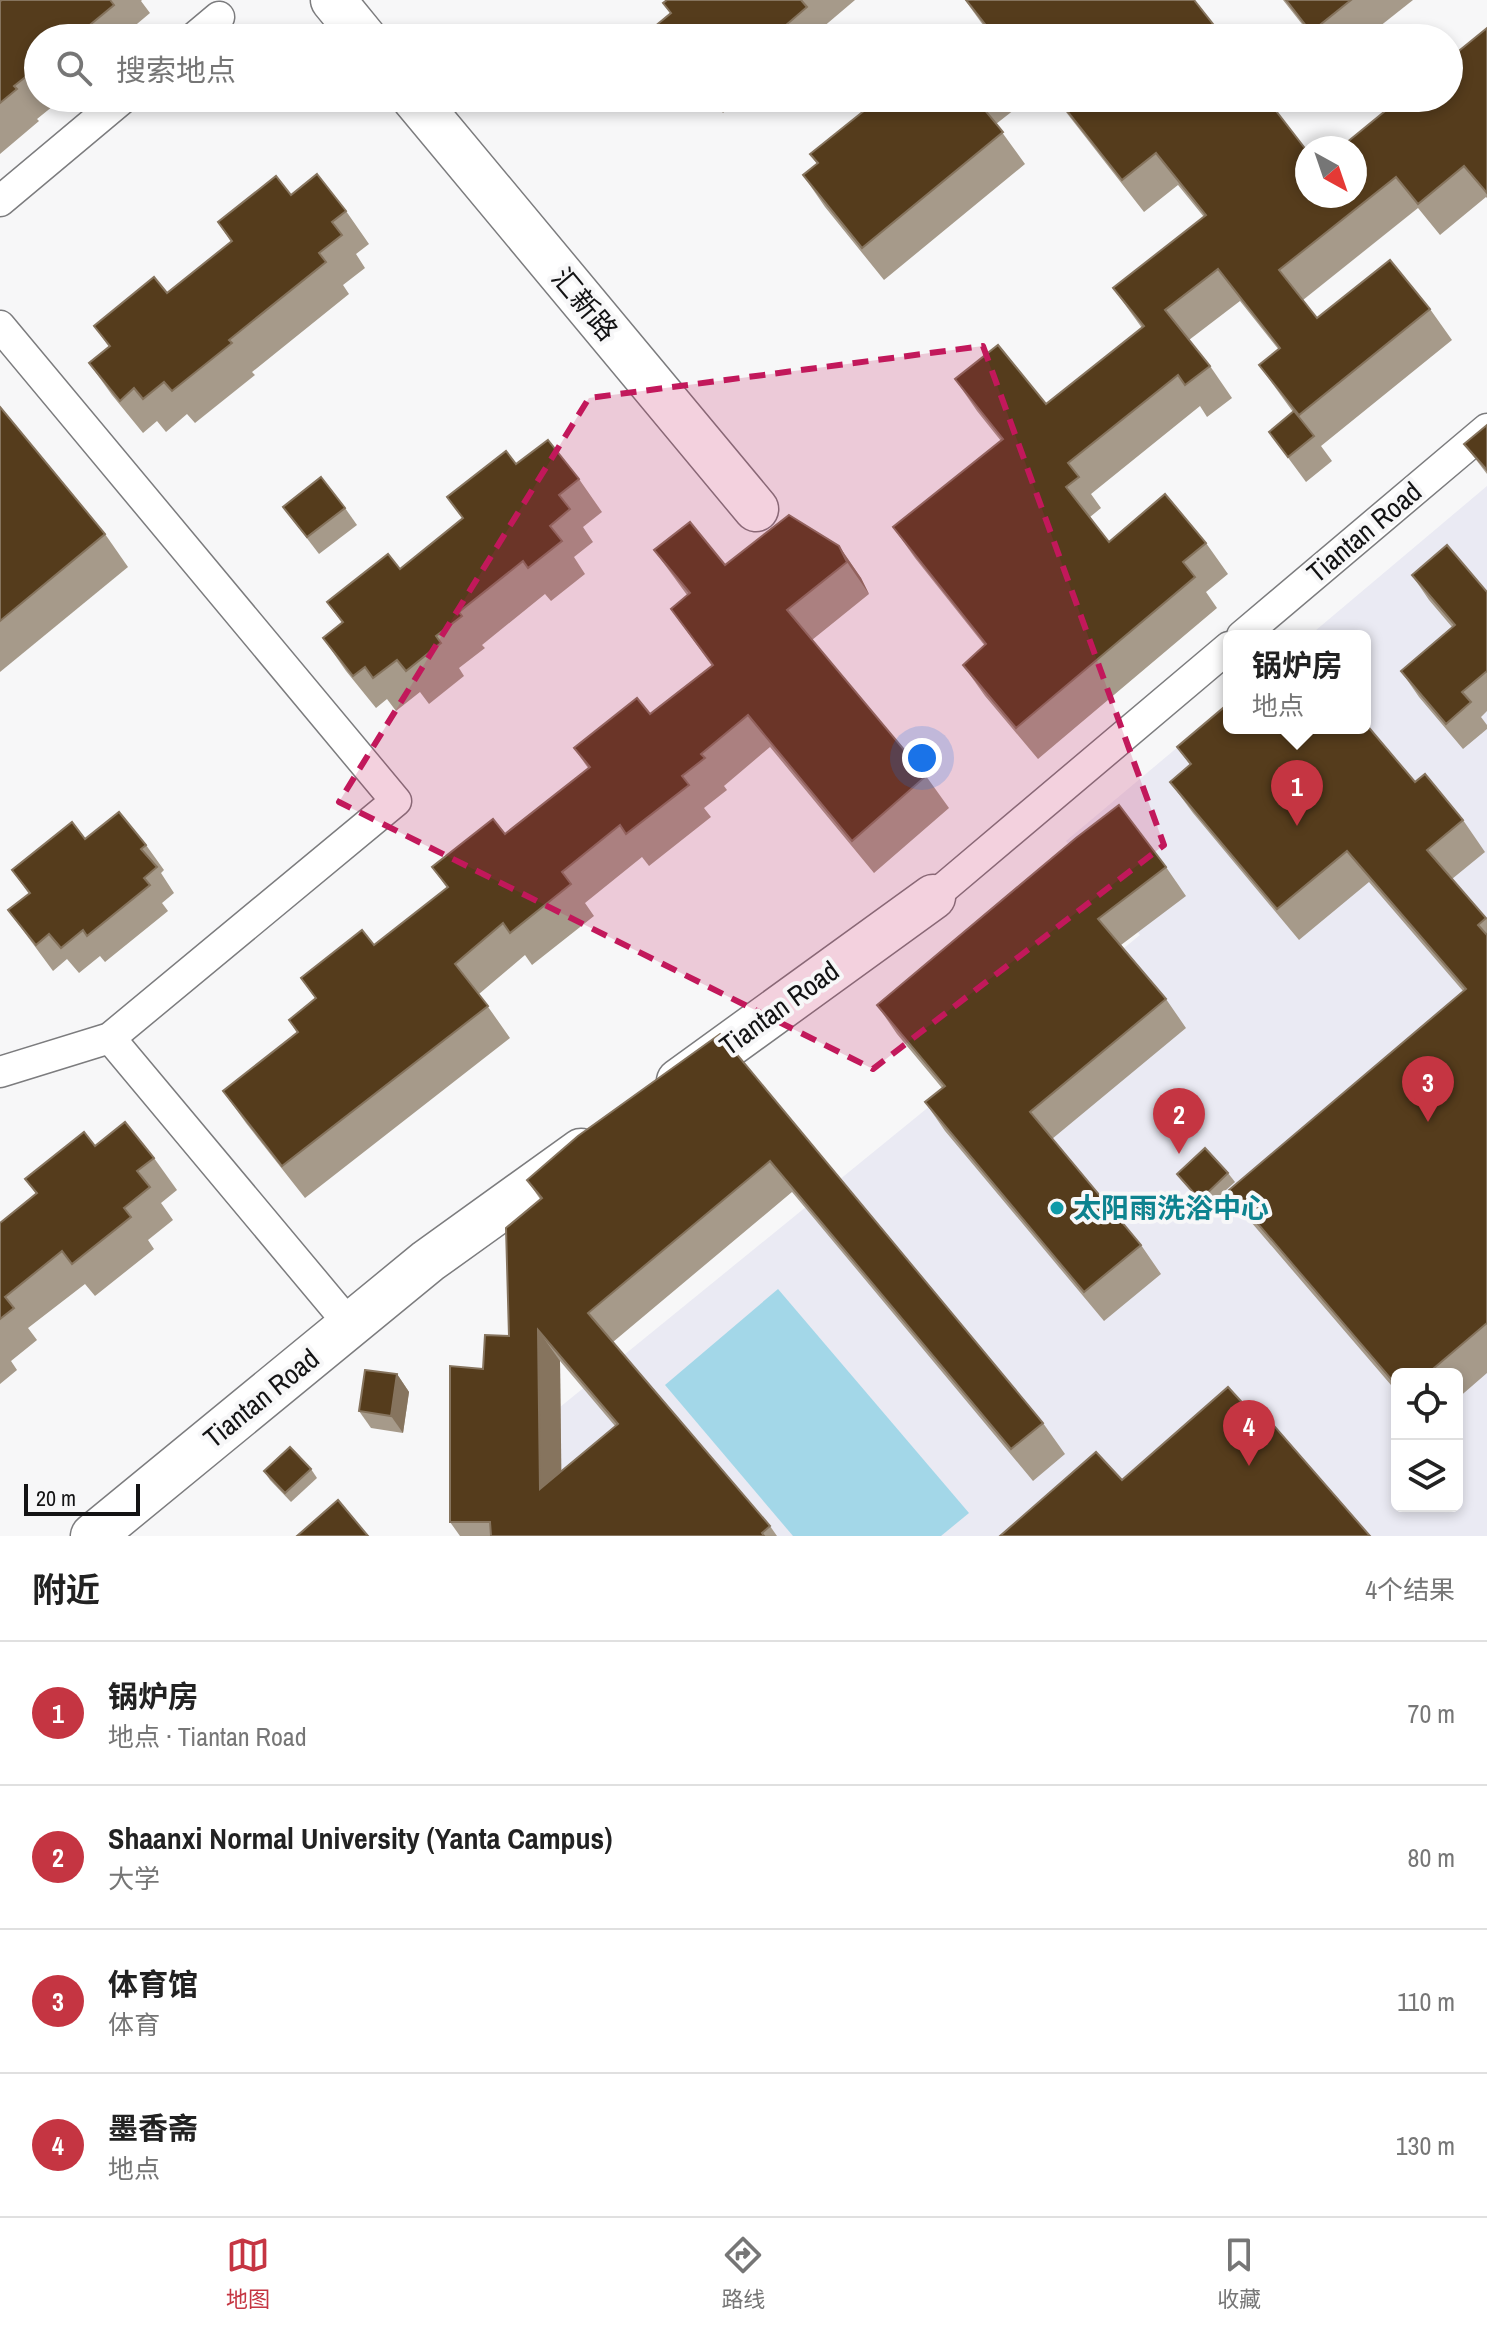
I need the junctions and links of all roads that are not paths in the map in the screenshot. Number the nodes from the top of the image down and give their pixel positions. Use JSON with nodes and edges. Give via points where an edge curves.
{"nodes":[{"id":1,"x":333,"y":0,"type":"edge"},
{"id":2,"x":219,"y":17,"type":"dead end"},
{"id":3,"x":211,"y":24,"type":"edge"},
{"id":4,"x":353,"y":24,"type":"edge"},
{"id":5,"x":106,"y":112,"type":"edge"},
{"id":6,"x":426,"y":112,"type":"edge"},
{"id":7,"x":0,"y":201,"type":"edge"},
{"id":8,"x":0,"y":326,"type":"edge"},
{"id":9,"x":1487,"y":429,"type":"edge"},
{"id":10,"x":756,"y":509,"type":"dead end"},
{"id":11,"x":1249,"y":630,"type":"edge"},
{"id":12,"x":1223,"y":652,"type":"edge"},
{"id":13,"x":933,"y":897,"type":"joint"},
{"id":14,"x":110,"y":1038,"type":"junction"},
{"id":15,"x":0,"y":1072,"type":"edge"},
{"id":16,"x":648,"y":1102,"type":"edge"},
{"id":17,"x":610,"y":1130,"type":"edge"},
{"id":18,"x":350,"y":1325,"type":"junction"},
{"id":19,"x":93,"y":1536,"type":"edge"}],
"edges":[{"from":1,"to":4,"type":"street"},
{"from":2,"to":3,"type":"street"},
{"from":5,"to":7,"type":"street"},
{"from":6,"to":10,"type":"street","name":"汇新路"},
{"from":8,"to":14,"type":"street","via":[[396,801]]},
{"from":9,"to":11,"type":"street","name":"Tiantan Road"},
{"from":12,"to":13,"type":"street","name":"Tiantan Road"},
{"from":13,"to":16,"type":"street","name":"Tiantan Road"},
{"from":14,"to":15,"type":"street"},
{"from":14,"to":18,"type":"street"},
{"from":17,"to":18,"type":"street","name":"Tiantan Road","via":[[428,1261]]},
{"from":18,"to":19,"type":"street","name":"Tiantan Road"}]}
